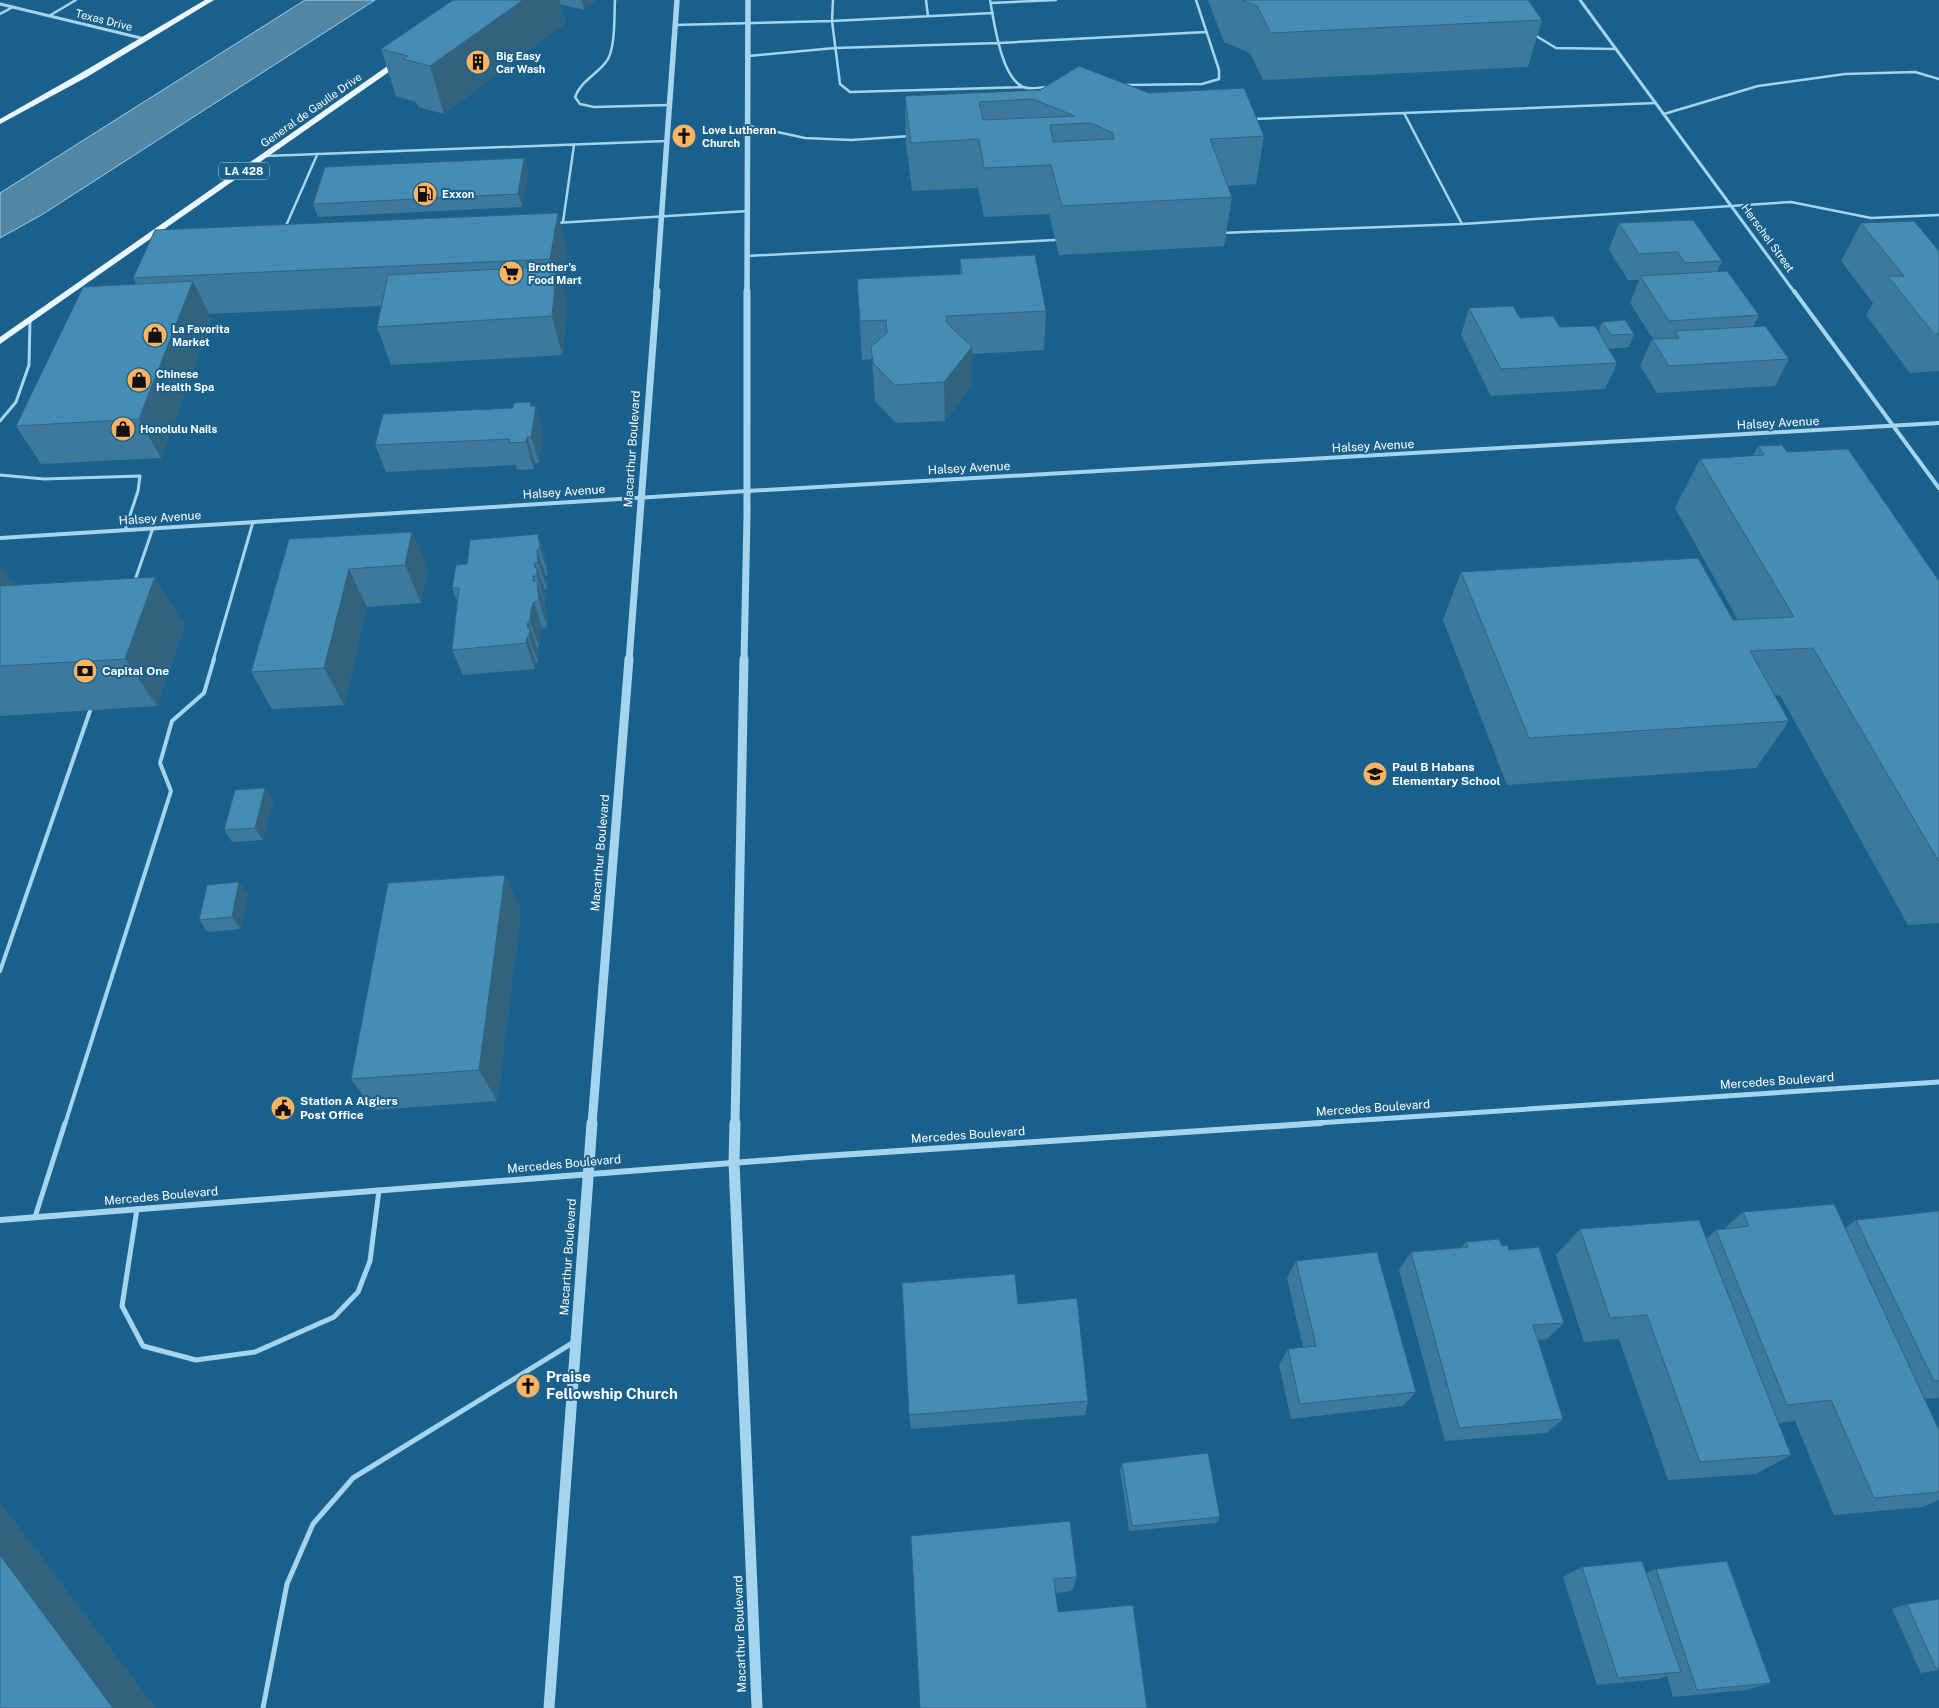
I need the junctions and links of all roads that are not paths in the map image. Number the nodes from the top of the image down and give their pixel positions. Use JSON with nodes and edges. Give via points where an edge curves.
{"nodes":[{"id":1,"x":76,"y":0,"type":"edge"},
{"id":2,"x":210,"y":0,"type":"edge"},
{"id":3,"x":615,"y":0,"type":"edge"},
{"id":4,"x":677,"y":0,"type":"edge"},
{"id":5,"x":748,"y":0,"type":"edge"},
{"id":6,"x":833,"y":0,"type":"edge"},
{"id":7,"x":926,"y":0,"type":"edge"},
{"id":8,"x":1056,"y":0,"type":"edge"},
{"id":9,"x":1196,"y":0,"type":"edge"},
{"id":10,"x":1580,"y":0,"type":"edge"},
{"id":11,"x":990,"y":2,"type":"edge"},
{"id":12,"x":0,"y":4,"type":"edge"},
{"id":13,"x":13,"y":7,"type":"junction"},
{"id":14,"x":993,"y":13,"type":"junction"},
{"id":15,"x":0,"y":14,"type":"edge"},
{"id":16,"x":49,"y":16,"type":"junction"},
{"id":17,"x":928,"y":16,"type":"junction"},
{"id":18,"x":832,"y":22,"type":"junction"},
{"id":19,"x":749,"y":23,"type":"junction"},
{"id":20,"x":674,"y":25,"type":"junction"},
{"id":21,"x":1206,"y":32,"type":"junction"},
{"id":22,"x":1533,"y":34,"type":"edge"},
{"id":23,"x":145,"y":39,"type":"junction"},
{"id":24,"x":999,"y":43,"type":"junction"},
{"id":25,"x":835,"y":48,"type":"junction"},
{"id":26,"x":1616,"y":49,"type":"junction"},
{"id":27,"x":408,"y":56,"type":"edge"},
{"id":28,"x":749,"y":56,"type":"junction"},
{"id":29,"x":1939,"y":79,"type":"edge"},
{"id":30,"x":1122,"y":85,"type":"edge"},
{"id":31,"x":1053,"y":87,"type":"edge"},
{"id":32,"x":1023,"y":88,"type":"junction"},
{"id":33,"x":1656,"y":103,"type":"junction"},
{"id":34,"x":669,"y":105,"type":"junction"},
{"id":35,"x":1404,"y":113,"type":"junction"},
{"id":36,"x":1664,"y":114,"type":"junction"},
{"id":37,"x":1245,"y":119,"type":"edge"},
{"id":38,"x":0,"y":122,"type":"edge"},
{"id":39,"x":749,"y":126,"type":"junction"},
{"id":40,"x":919,"y":136,"type":"edge"},
{"id":41,"x":666,"y":142,"type":"junction"},
{"id":42,"x":574,"y":145,"type":"junction"},
{"id":43,"x":318,"y":155,"type":"junction"},
{"id":44,"x":266,"y":156,"type":"junction"},
{"id":45,"x":1734,"y":207,"type":"junction"},
{"id":46,"x":748,"y":211,"type":"junction"},
{"id":47,"x":1939,"y":215,"type":"edge"},
{"id":48,"x":662,"y":216,"type":"junction"},
{"id":49,"x":563,"y":222,"type":"junction"},
{"id":50,"x":553,"y":223,"type":"edge"},
{"id":51,"x":1462,"y":224,"type":"junction"},
{"id":52,"x":285,"y":228,"type":"edge"},
{"id":53,"x":1219,"y":233,"type":"edge"},
{"id":54,"x":1055,"y":240,"type":"dead end"},
{"id":55,"x":142,"y":242,"type":"junction"},
{"id":56,"x":151,"y":242,"type":"edge"},
{"id":57,"x":747,"y":256,"type":"junction"},
{"id":58,"x":30,"y":320,"type":"junction"},
{"id":59,"x":0,"y":341,"type":"edge"},
{"id":60,"x":0,"y":421,"type":"edge"},
{"id":61,"x":1939,"y":424,"type":"edge"},
{"id":62,"x":1894,"y":426,"type":"junction"},
{"id":63,"x":0,"y":475,"type":"edge"},
{"id":64,"x":1939,"y":488,"type":"edge"},
{"id":65,"x":747,"y":491,"type":"junction"},
{"id":66,"x":642,"y":498,"type":"junction"},
{"id":67,"x":253,"y":522,"type":"junction"},
{"id":68,"x":153,"y":528,"type":"junction"},
{"id":69,"x":125,"y":530,"type":"junction"},
{"id":70,"x":0,"y":538,"type":"edge"},
{"id":71,"x":134,"y":584,"type":"edge"},
{"id":72,"x":90,"y":710,"type":"dead end"},
{"id":73,"x":0,"y":971,"type":"edge"},
{"id":74,"x":1939,"y":1082,"type":"edge"},
{"id":75,"x":734,"y":1162,"type":"junction"},
{"id":76,"x":588,"y":1173,"type":"junction"},
{"id":77,"x":379,"y":1190,"type":"junction"},
{"id":78,"x":138,"y":1209,"type":"junction"},
{"id":79,"x":35,"y":1217,"type":"junction"},
{"id":80,"x":0,"y":1220,"type":"edge"},
{"id":81,"x":576,"y":1341,"type":"junction"},
{"id":82,"x":263,"y":1708,"type":"edge"},
{"id":83,"x":549,"y":1708,"type":"edge"},
{"id":84,"x":757,"y":1708,"type":"edge"}],
"edges":[{"from":1,"to":16,"type":"lane"},
{"from":2,"to":23,"type":"main road"},
{"from":3,"to":34,"type":"lane","via":[[609,57],[577,89],[575,97],[580,104],[594,108]]},
{"from":4,"to":20,"type":"street","name":"Macarthur Boulevard"},
{"from":5,"to":19,"type":"street","name":"Macarthur Boulevard"},
{"from":6,"to":18,"type":"lane"},
{"from":7,"to":17,"type":"lane"},
{"from":8,"to":11,"type":"lane"},
{"from":9,"to":21,"type":"lane"},
{"from":10,"to":26,"type":"street","name":"Herschel Street"},
{"from":11,"to":14,"type":"lane"},
{"from":12,"to":13,"type":"street","name":"Texas Drive"},
{"from":13,"to":15,"type":"lane"},
{"from":13,"to":16,"type":"street","name":"Texas Drive"},
{"from":14,"to":17,"type":"lane"},
{"from":14,"to":24,"type":"lane"},
{"from":16,"to":23,"type":"street","name":"Texas Drive"},
{"from":17,"to":18,"type":"lane"},
{"from":18,"to":19,"type":"lane"},
{"from":18,"to":25,"type":"lane"},
{"from":19,"to":20,"type":"lane"},
{"from":19,"to":28,"type":"street","name":"Macarthur Boulevard"},
{"from":20,"to":34,"type":"street","name":"Macarthur Boulevard"},
{"from":21,"to":24,"type":"lane"},
{"from":21,"to":30,"type":"lane","via":[[1219,78],[1202,84]]},
{"from":22,"to":26,"type":"lane","via":[[1556,48]]},
{"from":23,"to":38,"type":"main road"},
{"from":24,"to":25,"type":"lane"},
{"from":24,"to":32,"type":"lane","via":[[1013,81]]},
{"from":25,"to":28,"type":"lane"},
{"from":25,"to":32,"type":"lane","via":[[840,84],[850,92]]},
{"from":26,"to":33,"type":"street","name":"Herschel Street"},
{"from":27,"to":44,"type":"main road","name":"General de Gaulle Drive","number":"LA 428"},
{"from":28,"to":39,"type":"street","name":"Macarthur Boulevard"},
{"from":29,"to":36,"type":"lane","via":[[1916,72],[1845,74],[1758,86]]},
{"from":31,"to":32,"type":"lane"},
{"from":33,"to":35,"type":"lane"},
{"from":33,"to":36,"type":"street","name":"Herschel Street"},
{"from":34,"to":41,"type":"street","name":"Macarthur Boulevard"},
{"from":35,"to":37,"type":"lane"},
{"from":35,"to":51,"type":"lane"},
{"from":36,"to":45,"type":"street","name":"Herschel Street"},
{"from":39,"to":40,"type":"lane","via":[[806,138],[851,140]]},
{"from":39,"to":46,"type":"street","name":"Macarthur Boulevard"},
{"from":41,"to":42,"type":"lane"},
{"from":41,"to":48,"type":"street","name":"Macarthur Boulevard"},
{"from":42,"to":43,"type":"lane"},
{"from":42,"to":49,"type":"lane"},
{"from":43,"to":44,"type":"lane"},
{"from":43,"to":52,"type":"lane"},
{"from":44,"to":55,"type":"main road","name":"General de Gaulle Drive","number":"LA 428"},
{"from":45,"to":47,"type":"lane","via":[[1791,202],[1871,218]]},
{"from":45,"to":51,"type":"lane"},
{"from":45,"to":62,"type":"street","name":"Herschel Street"},
{"from":46,"to":48,"type":"lane"},
{"from":46,"to":57,"type":"street","name":"Macarthur Boulevard"},
{"from":48,"to":49,"type":"lane"},
{"from":48,"to":66,"type":"street","name":"Macarthur Boulevard"},
{"from":49,"to":50,"type":"lane"},
{"from":51,"to":53,"type":"lane"},
{"from":54,"to":57,"type":"lane"},
{"from":55,"to":56,"type":"lane"},
{"from":55,"to":58,"type":"main road","name":"General de Gaulle Drive","number":"LA 428"},
{"from":57,"to":65,"type":"street","name":"Macarthur Boulevard"},
{"from":58,"to":59,"type":"main road","name":"General de Gaulle Drive","number":"LA 428"},
{"from":58,"to":60,"type":"lane","via":[[29,366],[16,402]]},
{"from":61,"to":62,"type":"street","name":"Halsey Avenue"},
{"from":62,"to":64,"type":"street","name":"Herschel Street"},
{"from":62,"to":65,"type":"street","name":"Halsey Avenue"},
{"from":63,"to":69,"type":"lane","via":[[44,479],[140,476]]},
{"from":65,"to":66,"type":"street","name":"Halsey Avenue"},
{"from":65,"to":75,"type":"street","name":"Macarthur Boulevard"},
{"from":66,"to":67,"type":"street","name":"Halsey Avenue"},
{"from":66,"to":76,"type":"street","name":"Macarthur Boulevard"},
{"from":67,"to":68,"type":"street","name":"Halsey Avenue"},
{"from":67,"to":79,"type":"lane","via":[[204,693],[172,721],[160,763],[171,791]]},
{"from":68,"to":69,"type":"street","name":"Halsey Avenue"},
{"from":68,"to":71,"type":"lane"},
{"from":69,"to":70,"type":"street","name":"Halsey Avenue"},
{"from":72,"to":73,"type":"lane"},
{"from":74,"to":75,"type":"street","name":"Mercedes Boulevard"},
{"from":75,"to":76,"type":"street","name":"Mercedes Boulevard"},
{"from":75,"to":84,"type":"street","name":"Macarthur Boulevard"},
{"from":76,"to":77,"type":"street","name":"Mercedes Boulevard"},
{"from":76,"to":81,"type":"street","name":"Macarthur Boulevard"},
{"from":77,"to":78,"type":"street","name":"Mercedes Boulevard"},
{"from":77,"to":78,"type":"lane","via":[[370,1261],[358,1292],[334,1317],[255,1352],[196,1360],[143,1346],[122,1306]]},
{"from":78,"to":79,"type":"street","name":"Mercedes Boulevard"},
{"from":79,"to":80,"type":"street","name":"Mercedes Boulevard"},
{"from":81,"to":82,"type":"lane","via":[[353,1478],[313,1524],[287,1584]]},
{"from":81,"to":83,"type":"street","name":"Macarthur Boulevard"}]}
